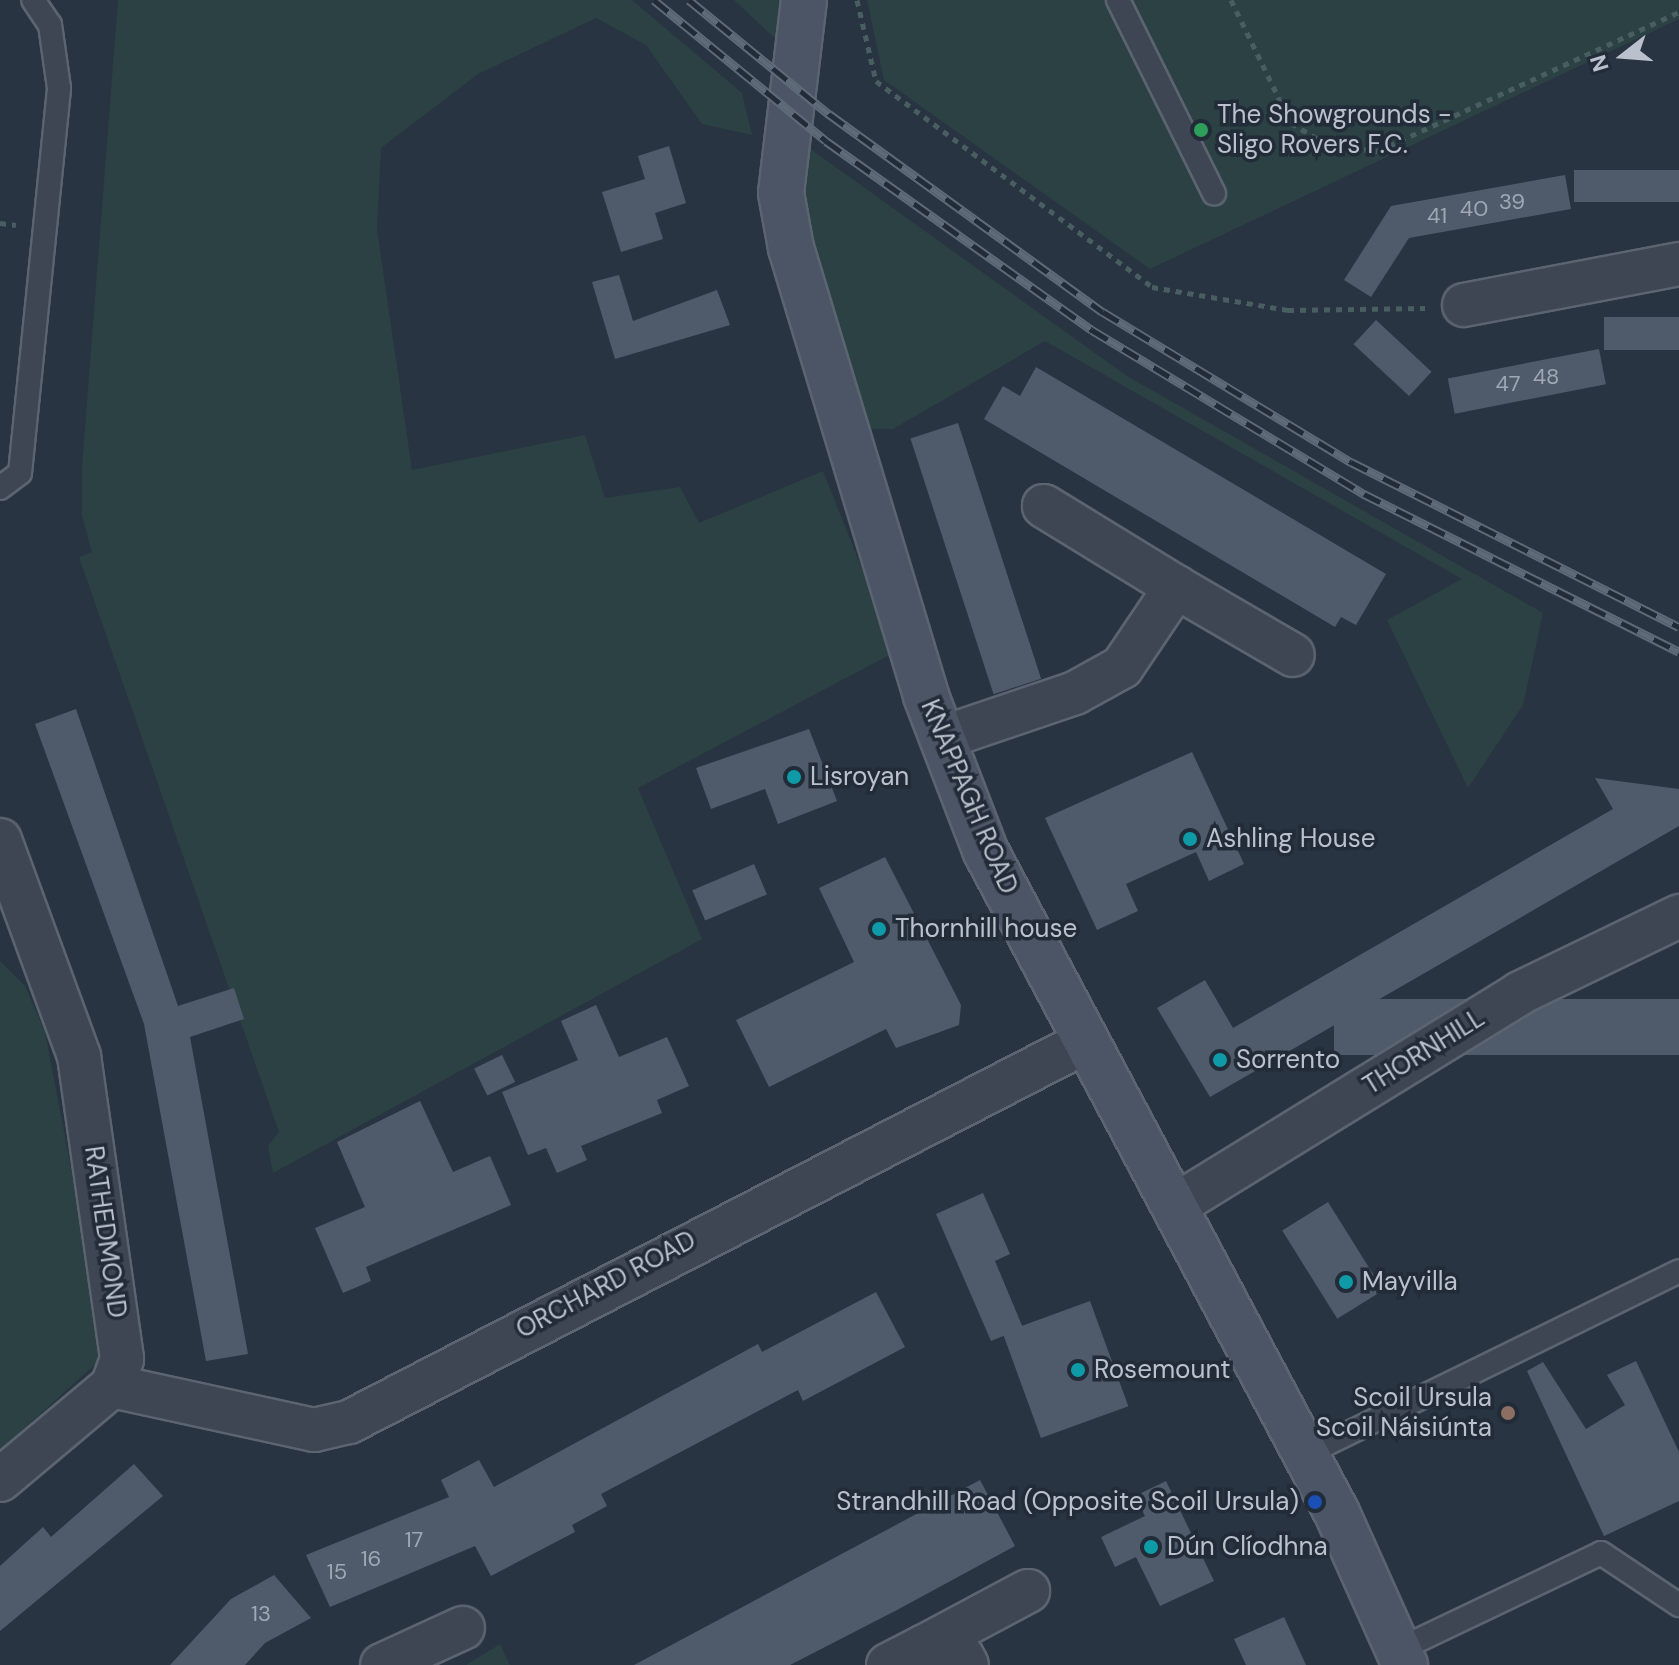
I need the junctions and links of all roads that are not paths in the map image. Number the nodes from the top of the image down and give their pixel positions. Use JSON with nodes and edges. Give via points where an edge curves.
{"nodes":[{"id":1,"x":33,"y":0,"type":"edge"},
{"id":2,"x":804,"y":0,"type":"edge"},
{"id":3,"x":1118,"y":0,"type":"edge"},
{"id":4,"x":1214,"y":193,"type":"dead end"},
{"id":5,"x":1679,"y":264,"type":"edge"},
{"id":6,"x":1464,"y":305,"type":"road end"},
{"id":7,"x":0,"y":488,"type":"edge"},
{"id":8,"x":1044,"y":506,"type":"dead end"},
{"id":9,"x":1176,"y":587,"type":"junction"},
{"id":10,"x":1293,"y":655,"type":"dead end"},
{"id":11,"x":942,"y":738,"type":"junction"},
{"id":12,"x":0,"y":840,"type":"edge"},
{"id":13,"x":1679,"y":916,"type":"edge"},
{"id":14,"x":17,"y":938,"type":"edge"},
{"id":15,"x":1083,"y":1043,"type":"junction"},
{"id":16,"x":1176,"y":1205,"type":"junction"},
{"id":17,"x":1679,"y":1271,"type":"edge"},
{"id":18,"x":112,"y":1386,"type":"junction"},
{"id":19,"x":1306,"y":1454,"type":"junction"},
{"id":20,"x":0,"y":1480,"type":"edge"},
{"id":21,"x":1028,"y":1591,"type":"dead end"},
{"id":22,"x":1679,"y":1605,"type":"edge"},
{"id":23,"x":463,"y":1628,"type":"dead end"},
{"id":24,"x":925,"y":1646,"type":"junction"},
{"id":25,"x":1402,"y":1658,"type":"edge"},
{"id":26,"x":397,"y":1662,"type":"edge"},
{"id":27,"x":888,"y":1665,"type":"edge"},
{"id":28,"x":967,"y":1665,"type":"edge"}],
"edges":[{"from":1,"to":7,"type":"lane","via":[[50,25],[59,88],[20,473]]},
{"from":2,"to":11,"type":"main road","name":"KNAPPAGH ROAD","via":[[781,193],[791,248]]},
{"from":3,"to":4,"type":"lane"},
{"from":5,"to":6,"type":"street"},
{"from":8,"to":9,"type":"street"},
{"from":9,"to":10,"type":"street"},
{"from":9,"to":11,"type":"street","via":[[1122,667],[1075,693]]},
{"from":11,"to":15,"type":"main road","name":"KNAPPAGH ROAD","via":[[985,850]]},
{"from":12,"to":14,"type":"street","name":"RATHEDMOND"},
{"from":13,"to":16,"type":"street","name":"THORNHILL","via":[[1520,993]]},
{"from":14,"to":18,"type":"street","name":"RATHEDMOND","via":[[79,1056],[122,1359]]},
{"from":15,"to":16,"type":"main road","name":"KNAPPAGH ROAD"},
{"from":15,"to":18,"type":"street","name":"ORCHARD ROAD","via":[[349,1422],[314,1430]]},
{"from":16,"to":19,"type":"main road","name":"KNAPPAGH ROAD"},
{"from":17,"to":19,"type":"lane"},
{"from":18,"to":20,"type":"street"},
{"from":19,"to":25,"type":"main road","name":"KNAPPAGH ROAD"},
{"from":21,"to":24,"type":"street"},
{"from":22,"to":25,"type":"lane","via":[[1601,1553]]},
{"from":23,"to":26,"type":"street"},
{"from":24,"to":27,"type":"street"},
{"from":24,"to":28,"type":"street","via":[[962,1656]]}]}
